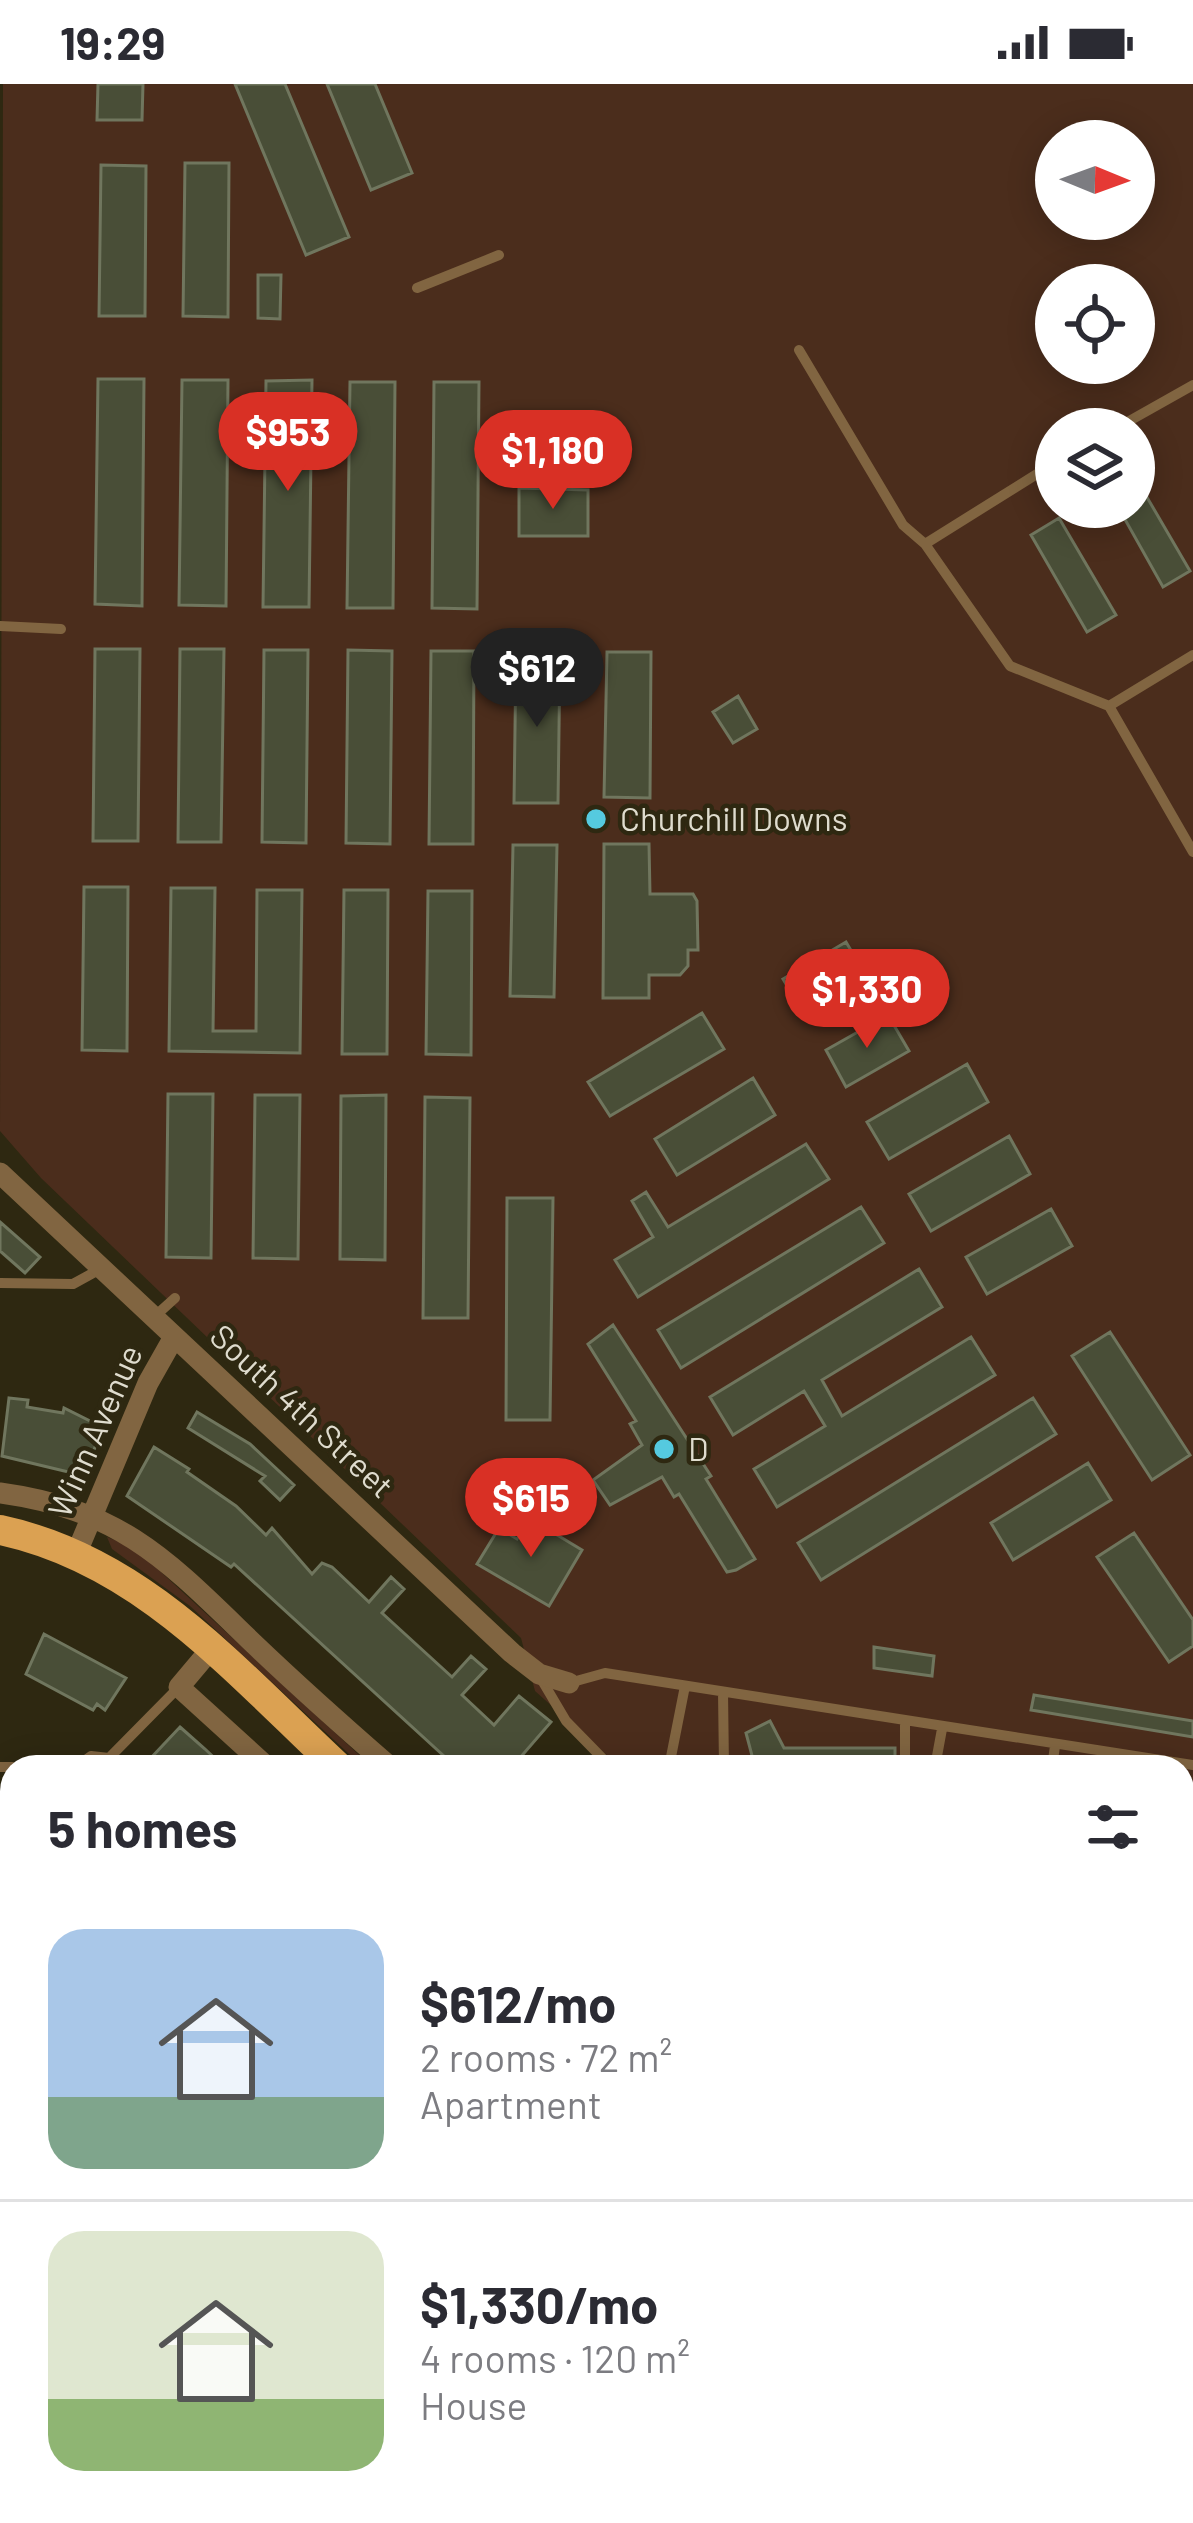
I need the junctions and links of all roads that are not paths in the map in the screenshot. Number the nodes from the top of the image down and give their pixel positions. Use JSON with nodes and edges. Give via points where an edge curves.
{"nodes":[{"id":1,"x":499,"y":255,"type":"dead end"},
{"id":2,"x":417,"y":288,"type":"dead end"},
{"id":3,"x":799,"y":350,"type":"dead end"},
{"id":4,"x":1193,"y":385,"type":"edge"},
{"id":5,"x":1152,"y":408,"type":"edge"},
{"id":6,"x":1035,"y":475,"type":"edge"},
{"id":7,"x":925,"y":544,"type":"junction"},
{"id":8,"x":0,"y":626,"type":"edge"},
{"id":9,"x":61,"y":628,"type":"dead end"},
{"id":10,"x":1193,"y":655,"type":"edge"},
{"id":11,"x":1109,"y":706,"type":"junction"},
{"id":12,"x":1193,"y":852,"type":"edge"},
{"id":13,"x":0,"y":1173,"type":"edge"},
{"id":14,"x":102,"y":1268,"type":"junction"},
{"id":15,"x":0,"y":1283,"type":"edge"},
{"id":16,"x":175,"y":1298,"type":"dead end"},
{"id":17,"x":154,"y":1317,"type":"junction"},
{"id":18,"x":174,"y":1337,"type":"junction"},
{"id":19,"x":0,"y":1493,"type":"edge"},
{"id":20,"x":93,"y":1515,"type":"junction"},
{"id":21,"x":0,"y":1530,"type":"edge"},
{"id":22,"x":77,"y":1552,"type":"junction"},
{"id":23,"x":211,"y":1648,"type":"junction"},
{"id":24,"x":539,"y":1674,"type":"junction"},
{"id":25,"x":569,"y":1683,"type":"joint"},
{"id":26,"x":685,"y":1685,"type":"junction"},
{"id":27,"x":179,"y":1687,"type":"junction"},
{"id":28,"x":723,"y":1691,"type":"junction"},
{"id":29,"x":905,"y":1722,"type":"junction"},
{"id":30,"x":942,"y":1729,"type":"junction"},
{"id":31,"x":1055,"y":1747,"type":"junction"},
{"id":32,"x":113,"y":1755,"type":"edge"},
{"id":33,"x":255,"y":1755,"type":"edge"},
{"id":34,"x":325,"y":1755,"type":"edge"},
{"id":35,"x":378,"y":1755,"type":"edge"},
{"id":36,"x":599,"y":1755,"type":"edge"},
{"id":37,"x":671,"y":1755,"type":"edge"},
{"id":38,"x":724,"y":1755,"type":"edge"},
{"id":39,"x":905,"y":1755,"type":"edge"},
{"id":40,"x":937,"y":1755,"type":"edge"},
{"id":41,"x":1054,"y":1755,"type":"edge"},
{"id":42,"x":1116,"y":1755,"type":"edge"}],
"edges":[{"from":1,"to":2,"type":"lane"},
{"from":3,"to":7,"type":"lane","via":[[903,525]]},
{"from":4,"to":5,"type":"lane"},
{"from":6,"to":7,"type":"lane"},
{"from":7,"to":11,"type":"lane","via":[[1010,666]]},
{"from":8,"to":9,"type":"lane"},
{"from":10,"to":11,"type":"lane"},
{"from":11,"to":12,"type":"lane"},
{"from":13,"to":14,"type":"street","name":"South 4th Street"},
{"from":14,"to":15,"type":"lane","via":[[74,1284]]},
{"from":14,"to":17,"type":"street","name":"South 4th Street"},
{"from":16,"to":17,"type":"lane"},
{"from":17,"to":18,"type":"street","name":"South 4th Street"},
{"from":18,"to":20,"type":"street","name":"Winn Avenue"},
{"from":18,"to":24,"type":"street","name":"South 4th Street"},
{"from":19,"to":20,"type":"street"},
{"from":20,"to":22,"type":"street","name":"Winn Avenue"},
{"from":20,"to":35,"type":"street","via":[[171,1562]]},
{"from":21,"to":22,"type":"main road"},
{"from":22,"to":23,"type":"main road","via":[[130,1581]]},
{"from":23,"to":27,"type":"street"},
{"from":23,"to":34,"type":"main road"},
{"from":24,"to":25,"type":"street","name":"South 4th Street"},
{"from":24,"to":36,"type":"lane","via":[[566,1721]]},
{"from":25,"to":26,"type":"lane","via":[[605,1673]]},
{"from":26,"to":28,"type":"lane"},
{"from":26,"to":37,"type":"lane"},
{"from":27,"to":32,"type":"lane"},
{"from":27,"to":33,"type":"street"},
{"from":28,"to":29,"type":"lane"},
{"from":28,"to":38,"type":"lane"},
{"from":29,"to":30,"type":"lane"},
{"from":29,"to":39,"type":"lane"},
{"from":30,"to":31,"type":"lane"},
{"from":30,"to":40,"type":"lane"},
{"from":31,"to":41,"type":"lane"},
{"from":31,"to":42,"type":"lane"}]}
